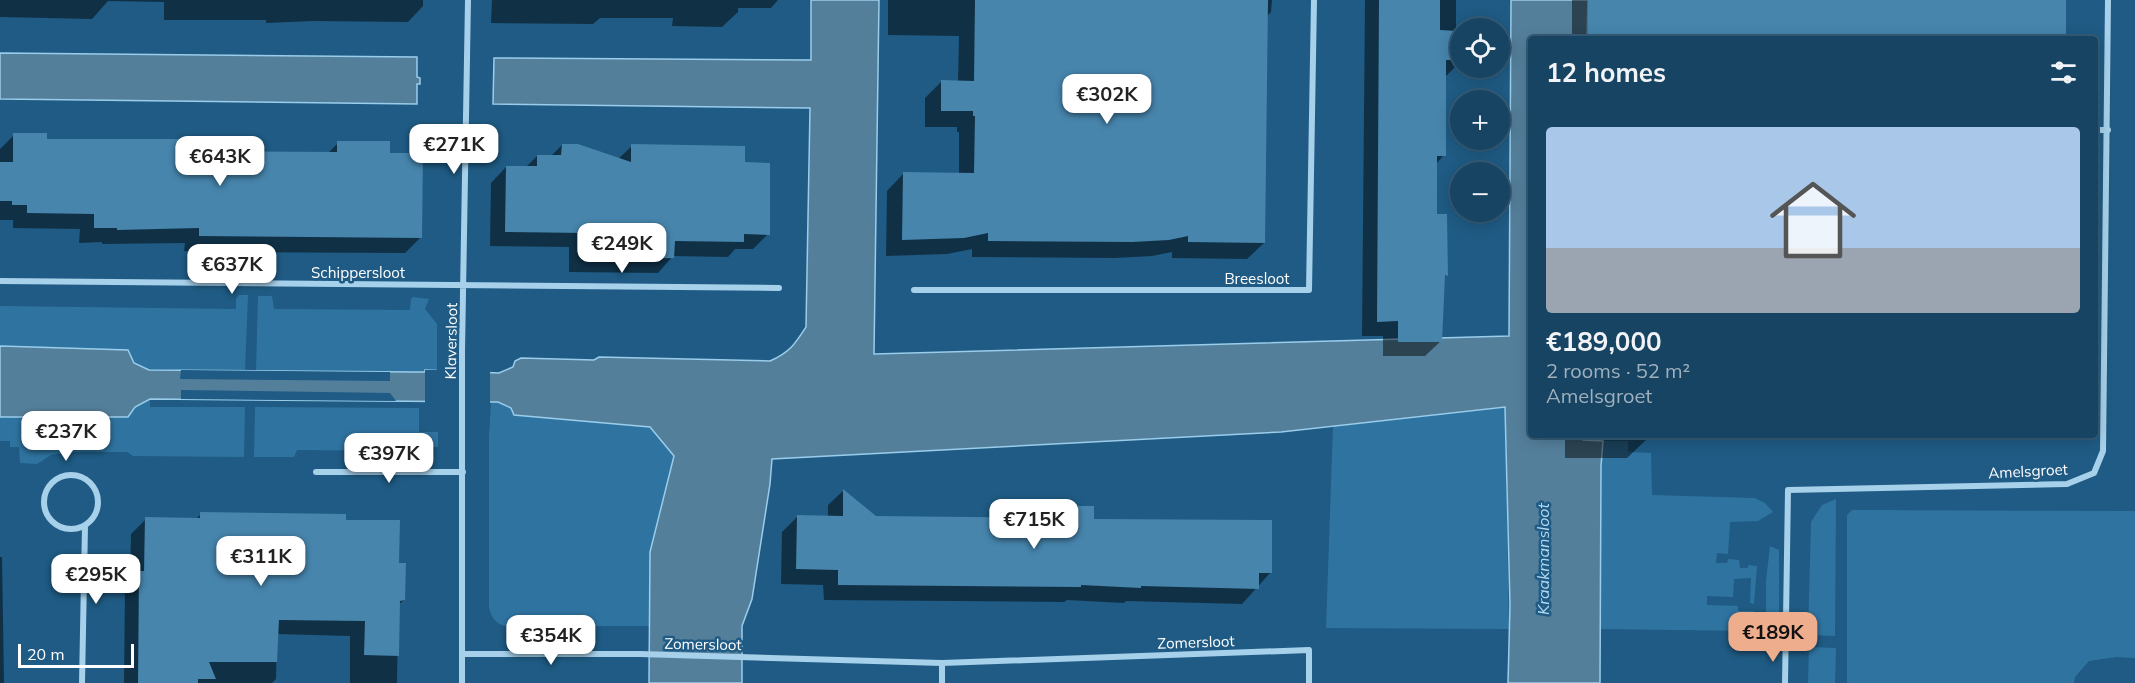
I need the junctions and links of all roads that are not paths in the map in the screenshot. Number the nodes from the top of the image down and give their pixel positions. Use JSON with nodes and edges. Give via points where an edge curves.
{"nodes":[{"id":1,"x":468,"y":0,"type":"edge"},
{"id":2,"x":1314,"y":0,"type":"edge"},
{"id":3,"x":2108,"y":0,"type":"edge"},
{"id":4,"x":2098,"y":130,"type":"edge"},
{"id":5,"x":2108,"y":130,"type":"junction"},
{"id":6,"x":0,"y":281,"type":"edge"},
{"id":7,"x":465,"y":285,"type":"junction"},
{"id":8,"x":779,"y":288,"type":"dead end"},
{"id":9,"x":914,"y":290,"type":"dead end"},
{"id":10,"x":316,"y":472,"type":"dead end"},
{"id":11,"x":463,"y":472,"type":"junction"},
{"id":12,"x":85,"y":526,"type":"junction"},
{"id":13,"x":462,"y":654,"type":"junction"},
{"id":14,"x":942,"y":663,"type":"junction"},
{"id":15,"x":82,"y":683,"type":"edge"},
{"id":16,"x":462,"y":683,"type":"edge"},
{"id":17,"x":942,"y":683,"type":"edge"},
{"id":18,"x":1309,"y":683,"type":"edge"},
{"id":19,"x":1785,"y":683,"type":"edge"}],
"edges":[{"from":1,"to":7,"type":"street","name":"Klaversloot"},
{"from":2,"to":9,"type":"street","name":"Breesloot","via":[[1309,290]]},
{"from":3,"to":5,"type":"street","name":"Amelsgroet"},
{"from":4,"to":5,"type":"street"},
{"from":5,"to":19,"type":"street","name":"Amelsgroet","via":[[2103,451],[2094,473],[2067,484],[1788,490]]},
{"from":6,"to":7,"type":"street","name":"Schippersloot"},
{"from":7,"to":8,"type":"street","name":"Schippersloot"},
{"from":7,"to":11,"type":"street","name":"Klaversloot"},
{"from":10,"to":11,"type":"street"},
{"from":11,"to":13,"type":"street","name":"Klaversloot"},
{"from":12,"to":12,"type":"street","via":[[98,510],[96,490],[82,476],[62,475],[53,480],[44,498],[48,517],[65,528]]},
{"from":12,"to":15,"type":"street"},
{"from":13,"to":14,"type":"street","name":"Zomersloot","via":[[640,654]]},
{"from":13,"to":16,"type":"street","name":"Klaversloot"},
{"from":14,"to":17,"type":"street"},
{"from":14,"to":18,"type":"street","name":"Zomersloot","via":[[1309,650]]}]}
